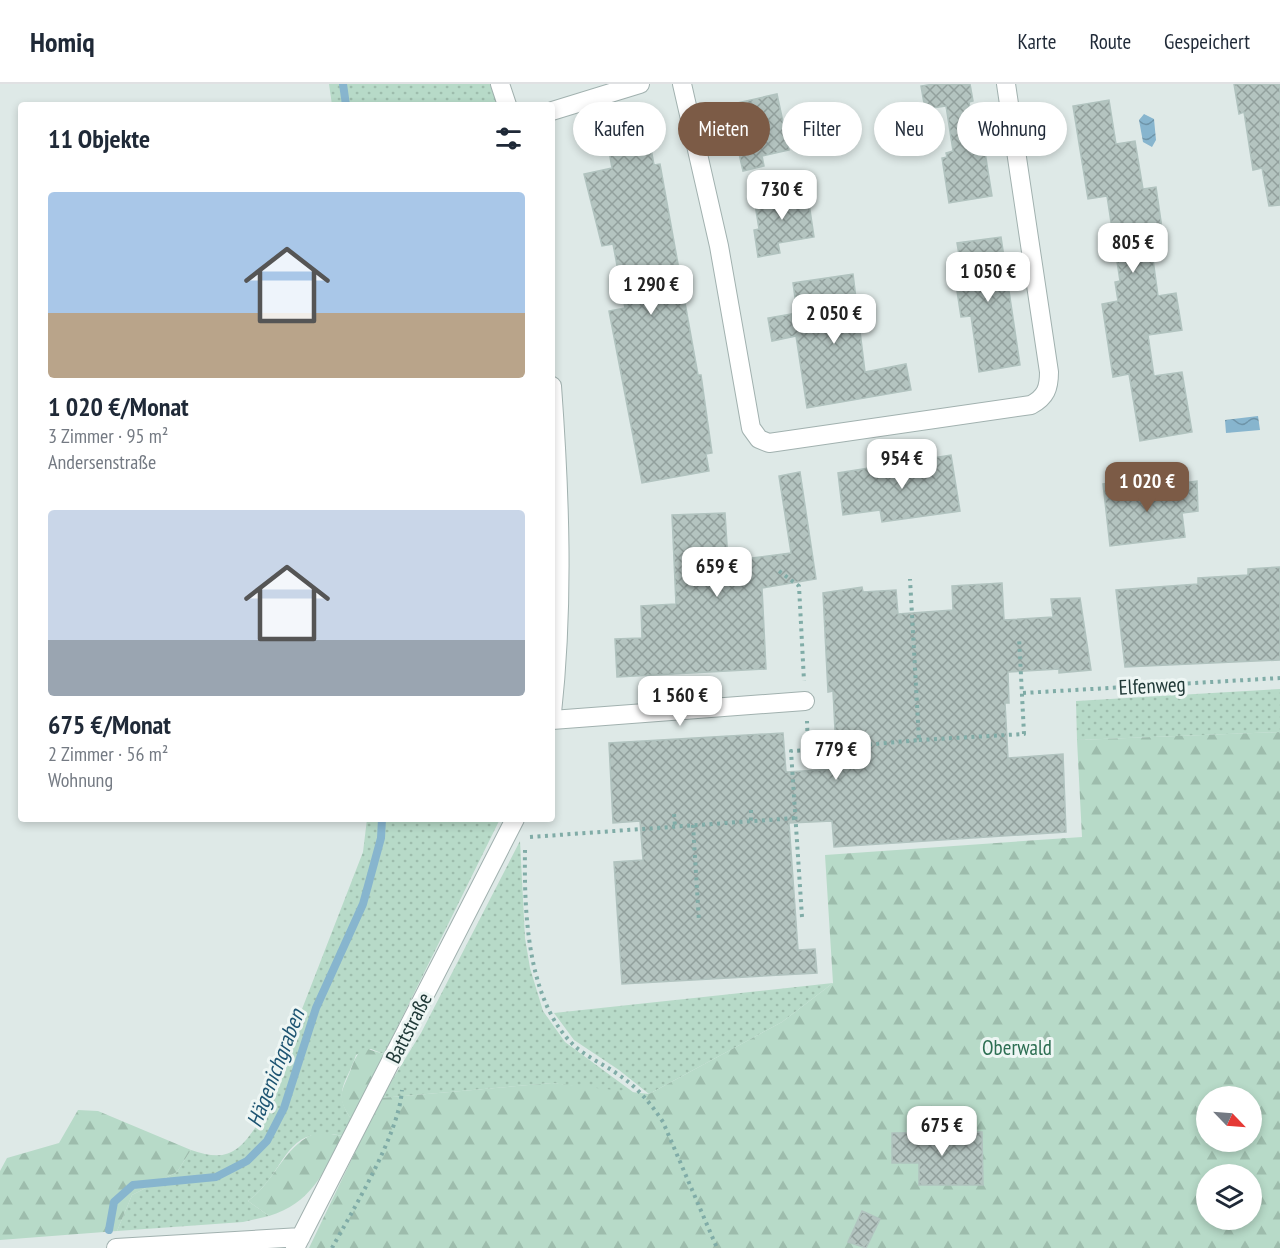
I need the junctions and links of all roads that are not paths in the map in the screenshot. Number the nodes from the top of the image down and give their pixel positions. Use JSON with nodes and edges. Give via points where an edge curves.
{"nodes":[{"id":1,"x":500,"y":84,"type":"edge"},
{"id":2,"x":640,"y":84,"type":"edge"},
{"id":3,"x":682,"y":84,"type":"edge"},
{"id":4,"x":1006,"y":84,"type":"edge"},
{"id":5,"x":506,"y":102,"type":"edge"},
{"id":6,"x":555,"y":110,"type":"edge"},
{"id":7,"x":555,"y":450,"type":"edge"},
{"id":8,"x":555,"y":686,"type":"edge"},
{"id":9,"x":805,"y":701,"type":"road end"},
{"id":10,"x":555,"y":720,"type":"edge"},
{"id":11,"x":513,"y":822,"type":"edge"},
{"id":12,"x":298,"y":1242,"type":"edge"},
{"id":13,"x":116,"y":1248,"type":"edge"}],
"edges":[{"from":1,"to":5,"type":"street"},
{"from":2,"to":6,"type":"street"},
{"from":3,"to":4,"type":"street","via":[[718,246],[751,428],[759,439],[769,443],[1030,405],[1047,391],[1049,372]]},
{"from":7,"to":8,"type":"street","via":[[560,557]]},
{"from":9,"to":10,"type":"street"},
{"from":11,"to":12,"type":"street","name":"Battstraße"},
{"from":12,"to":13,"type":"street","name":"Battstraße"}]}
